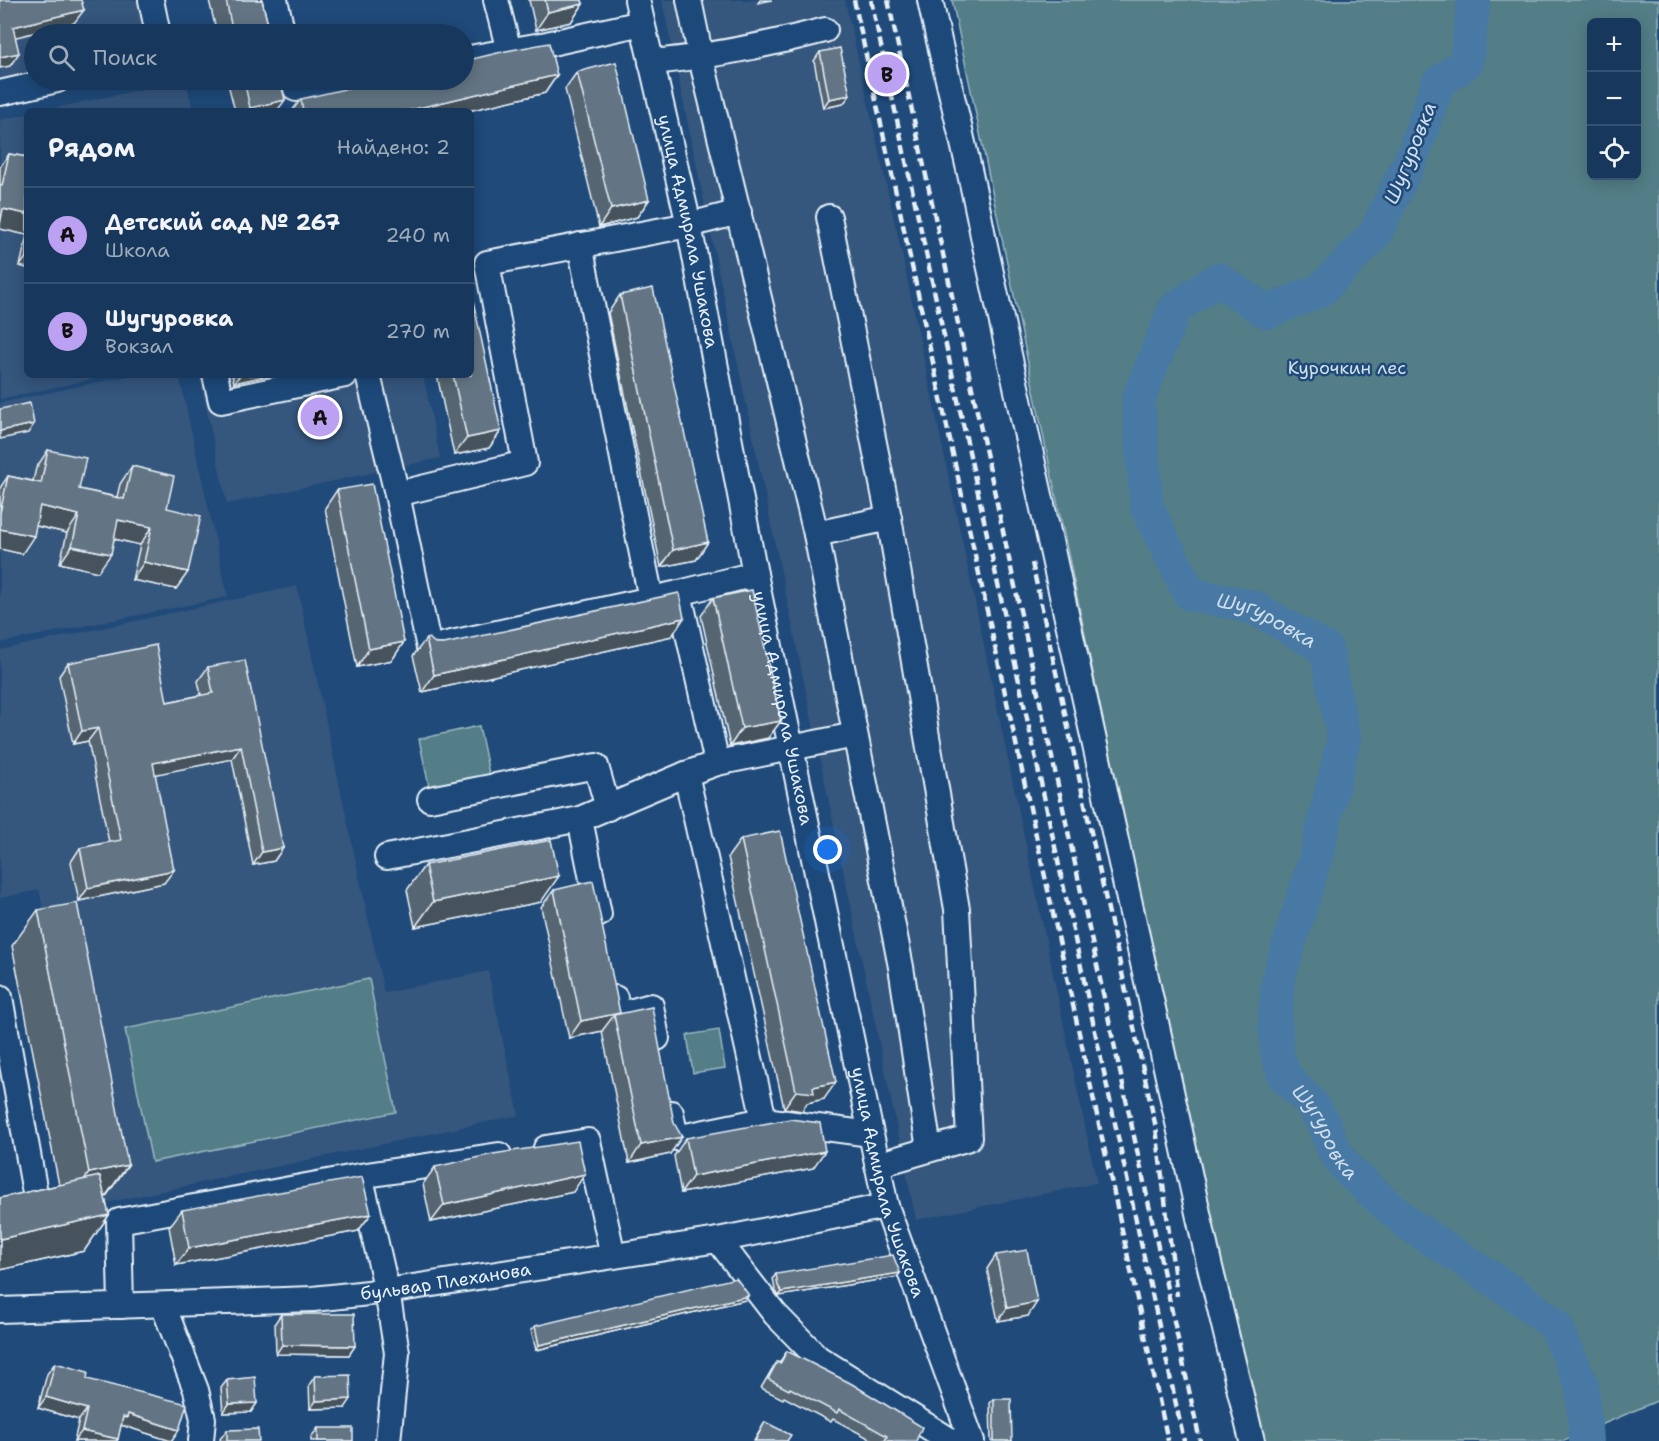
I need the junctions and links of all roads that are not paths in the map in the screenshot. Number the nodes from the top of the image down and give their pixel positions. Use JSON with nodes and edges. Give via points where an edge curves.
{"nodes":[{"id":1,"x":151,"y":0,"type":"edge"},
{"id":2,"x":275,"y":0,"type":"edge"},
{"id":3,"x":496,"y":0,"type":"edge"},
{"id":4,"x":689,"y":0,"type":"edge"},
{"id":5,"x":930,"y":0,"type":"edge"},
{"id":6,"x":640,"y":11,"type":"edge"},
{"id":7,"x":156,"y":24,"type":"edge"},
{"id":8,"x":281,"y":24,"type":"edge"},
{"id":9,"x":825,"y":30,"type":"dead end"},
{"id":10,"x":509,"y":51,"type":"junction"},
{"id":11,"x":474,"y":57,"type":"edge"},
{"id":12,"x":701,"y":58,"type":"junction"},
{"id":13,"x":651,"y":62,"type":"junction"},
{"id":14,"x":24,"y":88,"type":"edge"},
{"id":15,"x":0,"y":93,"type":"edge"},
{"id":16,"x":739,"y":212,"type":"junction"},
{"id":17,"x":829,"y":217,"type":"dead end"},
{"id":18,"x":689,"y":225,"type":"junction"},
{"id":19,"x":580,"y":246,"type":"junction"},
{"id":20,"x":216,"y":378,"type":"edge"},
{"id":21,"x":330,"y":378,"type":"edge"},
{"id":22,"x":369,"y":378,"type":"edge"},
{"id":23,"x":397,"y":494,"type":"junction"},
{"id":24,"x":889,"y":518,"type":"junction"},
{"id":25,"x":816,"y":534,"type":"junction"},
{"id":26,"x":755,"y":574,"type":"junction"},
{"id":27,"x":680,"y":593,"type":"junction"},
{"id":28,"x":651,"y":598,"type":"junction"},
{"id":29,"x":855,"y":735,"type":"junction"},
{"id":30,"x":790,"y":747,"type":"junction"},
{"id":31,"x":717,"y":763,"type":"junction"},
{"id":32,"x":686,"y":774,"type":"junction"},
{"id":33,"x":430,"y":799,"type":"dead end"},
{"id":34,"x":608,"y":808,"type":"junction"},
{"id":35,"x":580,"y":819,"type":"junction"},
{"id":36,"x":387,"y":857,"type":"dead end"},
{"id":37,"x":603,"y":934,"type":"edge"},
{"id":38,"x":612,"y":980,"type":"edge"},
{"id":39,"x":0,"y":997,"type":"edge"},
{"id":40,"x":661,"y":1061,"type":"edge"},
{"id":41,"x":668,"y":1094,"type":"edge"},
{"id":42,"x":764,"y":1120,"type":"junction"},
{"id":43,"x":871,"y":1134,"type":"junction"},
{"id":44,"x":929,"y":1149,"type":"junction"},
{"id":45,"x":877,"y":1165,"type":"junction"},
{"id":46,"x":360,"y":1176,"type":"junction"},
{"id":47,"x":886,"y":1206,"type":"junction"},
{"id":48,"x":0,"y":1212,"type":"edge"},
{"id":49,"x":717,"y":1240,"type":"junction"},
{"id":50,"x":613,"y":1256,"type":"junction"},
{"id":51,"x":387,"y":1292,"type":"junction"},
{"id":52,"x":163,"y":1305,"type":"junction"},
{"id":53,"x":121,"y":1306,"type":"junction"},
{"id":54,"x":0,"y":1310,"type":"edge"},
{"id":55,"x":201,"y":1441,"type":"edge"},
{"id":56,"x":388,"y":1441,"type":"edge"},
{"id":57,"x":951,"y":1441,"type":"edge"},
{"id":58,"x":972,"y":1441,"type":"edge"},
{"id":59,"x":1252,"y":1441,"type":"edge"}],
"edges":[{"from":1,"to":7,"type":"street"},
{"from":2,"to":8,"type":"street"},
{"from":3,"to":10,"type":"street"},
{"from":4,"to":12,"type":"street"},
{"from":5,"to":59,"type":"street","via":[[970,165],[1209,1263]]},
{"from":6,"to":10,"type":"street"},
{"from":6,"to":13,"type":"street","name":"улица Адмирала Ушакова"},
{"from":9,"to":12,"type":"street"},
{"from":10,"to":11,"type":"street"},
{"from":12,"to":13,"type":"street"},
{"from":12,"to":16,"type":"street"},
{"from":13,"to":18,"type":"street","name":"улица Адмирала Ушакова"},
{"from":14,"to":15,"type":"street"},
{"from":16,"to":18,"type":"street"},
{"from":16,"to":25,"type":"street"},
{"from":17,"to":24,"type":"street"},
{"from":18,"to":19,"type":"street"},
{"from":18,"to":26,"type":"street","name":"улица Адмирала Ушакова"},
{"from":19,"to":23,"type":"street","via":[[487,263],[525,463]]},
{"from":19,"to":28,"type":"street"},
{"from":20,"to":21,"type":"street","via":[[221,400]]},
{"from":22,"to":23,"type":"street"},
{"from":23,"to":28,"type":"street","via":[[429,648]]},
{"from":24,"to":25,"type":"street"},
{"from":24,"to":44,"type":"street","via":[[957,909],[969,1138]]},
{"from":25,"to":29,"type":"street"},
{"from":26,"to":27,"type":"street"},
{"from":26,"to":30,"type":"street","name":"улица Адмирала Ушакова"},
{"from":27,"to":28,"type":"street"},
{"from":27,"to":31,"type":"street"},
{"from":29,"to":30,"type":"street"},
{"from":29,"to":44,"type":"street","via":[[901,967]]},
{"from":30,"to":31,"type":"street"},
{"from":30,"to":43,"type":"street","name":"улица Адмирала Ушакова"},
{"from":31,"to":32,"type":"street"},
{"from":32,"to":34,"type":"street"},
{"from":32,"to":42,"type":"street"},
{"from":33,"to":34,"type":"street","via":[[596,766]]},
{"from":34,"to":35,"type":"street"},
{"from":35,"to":36,"type":"street"},
{"from":35,"to":37,"type":"street"},
{"from":38,"to":40,"type":"street","via":[[618,1015],[651,1006]]},
{"from":39,"to":48,"type":"street","via":[[38,1204]]},
{"from":41,"to":42,"type":"street","via":[[676,1138]]},
{"from":42,"to":43,"type":"street"},
{"from":43,"to":45,"type":"street","name":"улица Адмирала Ушакова"},
{"from":44,"to":45,"type":"street"},
{"from":45,"to":47,"type":"street","name":"улица Адмирала Ушакова"},
{"from":46,"to":50,"type":"street","via":[[588,1142]]},
{"from":46,"to":51,"type":"street"},
{"from":46,"to":53,"type":"street","via":[[119,1221]]},
{"from":47,"to":49,"type":"street","name":"бульвар Плеханова"},
{"from":47,"to":58,"type":"street","name":"улица Адмирала Ушакова"},
{"from":49,"to":50,"type":"street","name":"бульвар Плеханова"},
{"from":49,"to":57,"type":"street","via":[[775,1314],[818,1358]]},
{"from":50,"to":51,"type":"street","name":"бульвар Плеханова"},
{"from":51,"to":52,"type":"street","name":"бульвар Плеханова"},
{"from":51,"to":56,"type":"street","via":[[397,1353]]},
{"from":52,"to":53,"type":"street","name":"бульвар Плеханова"},
{"from":52,"to":55,"type":"street","via":[[196,1390],[202,1419]]},
{"from":53,"to":54,"type":"street","name":"бульвар Плеханова"}]}
